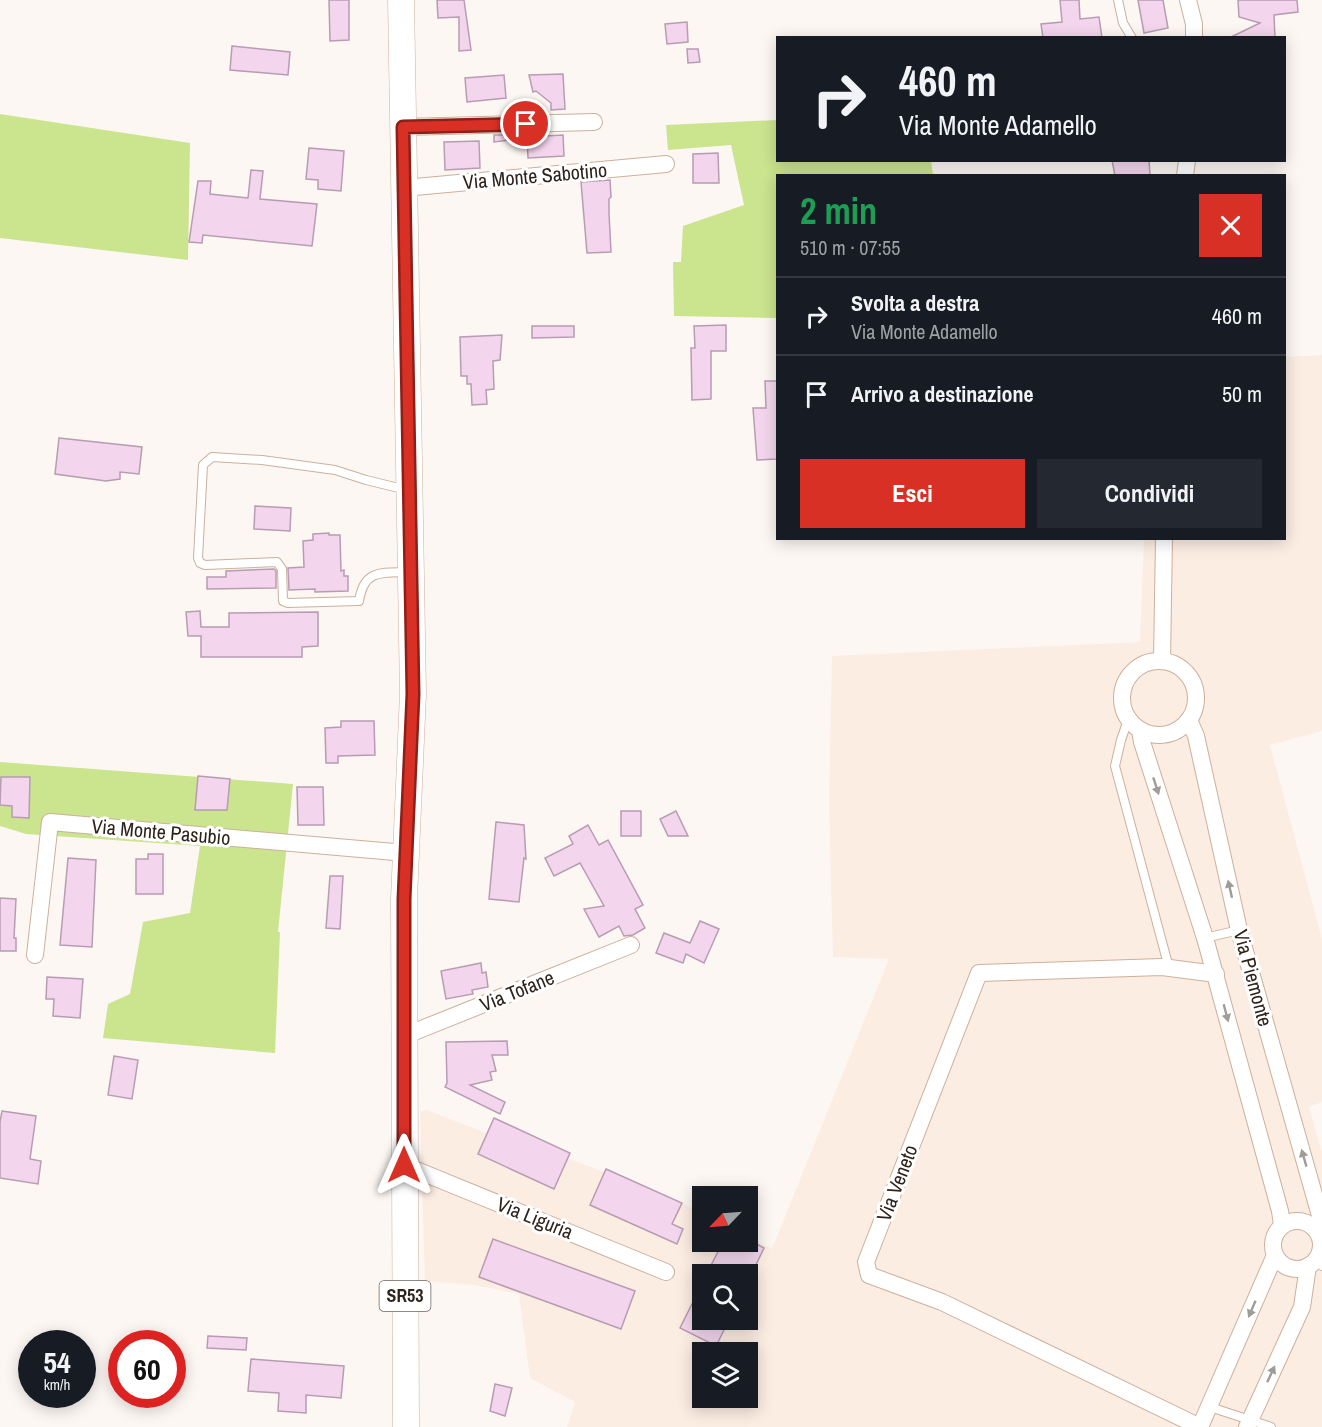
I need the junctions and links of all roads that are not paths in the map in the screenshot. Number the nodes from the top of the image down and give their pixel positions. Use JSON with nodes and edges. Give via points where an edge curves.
{"nodes":[{"id":1,"x":401,"y":0,"type":"edge"},
{"id":2,"x":1118,"y":0,"type":"edge"},
{"id":3,"x":1188,"y":0,"type":"edge"},
{"id":4,"x":1131,"y":36,"type":"edge"},
{"id":5,"x":1194,"y":36,"type":"edge"},
{"id":6,"x":594,"y":122,"type":"dead end"},
{"id":7,"x":403,"y":127,"type":"junction"},
{"id":8,"x":666,"y":164,"type":"dead end"},
{"id":9,"x":404,"y":188,"type":"junction"},
{"id":10,"x":410,"y":490,"type":"junction"},
{"id":11,"x":1164,"y":540,"type":"edge"},
{"id":12,"x":412,"y":572,"type":"junction"},
{"id":13,"x":1162,"y":661,"type":"junction"},
{"id":14,"x":1189,"y":720,"type":"junction"},
{"id":15,"x":1134,"y":725,"type":"junction"},
{"id":16,"x":406,"y":853,"type":"junction"},
{"id":17,"x":1239,"y":930,"type":"junction"},
{"id":18,"x":1205,"y":938,"type":"junction"},
{"id":19,"x":631,"y":945,"type":"dead end"},
{"id":20,"x":34,"y":955,"type":"dead end"},
{"id":21,"x":1169,"y":968,"type":"junction"},
{"id":22,"x":1216,"y":974,"type":"junction"},
{"id":23,"x":404,"y":1036,"type":"junction"},
{"id":24,"x":404,"y":1165,"type":"junction"},
{"id":25,"x":1282,"y":1225,"type":"junction"},
{"id":26,"x":1319,"y":1235,"type":"junction"},
{"id":27,"x":1275,"y":1255,"type":"junction"},
{"id":28,"x":1316,"y":1263,"type":"edge"},
{"id":29,"x":666,"y":1272,"type":"dead end"},
{"id":30,"x":1210,"y":1407,"type":"junction"},
{"id":31,"x":1249,"y":1423,"type":"edge"},
{"id":32,"x":406,"y":1427,"type":"edge"},
{"id":33,"x":1200,"y":1427,"type":"edge"},
{"id":34,"x":1271,"y":1427,"type":"edge"}],
"edges":[{"from":1,"to":7,"type":"main road","number":"SR53"},
{"from":2,"to":4,"type":"lane"},
{"from":3,"to":5,"type":"street"},
{"from":6,"to":7,"type":"street"},
{"from":7,"to":9,"type":"main road","number":"SR53"},
{"from":8,"to":9,"type":"street","name":"Via Monte Sabotino"},
{"from":9,"to":10,"type":"main road","number":"SR53"},
{"from":10,"to":12,"type":"main road","number":"SR53"},
{"from":10,"to":12,"type":"lane","via":[[336,470],[212,457],[203,465],[198,558],[205,565],[277,562],[282,569],[284,601],[288,603],[359,601],[363,585],[370,577]]},
{"from":11,"to":13,"type":"street"},
{"from":12,"to":16,"type":"main road","number":"SR53","via":[[413,694]]},
{"from":13,"to":14,"type":"street","via":[[1183,669],[1195,688],[1194,710]]},
{"from":13,"to":15,"type":"street","name":"Via Piemonte","via":[[1139,666],[1124,685],[1123,709]]},
{"from":14,"to":15,"type":"street","via":[[1171,733],[1150,734]]},
{"from":17,"to":14,"type":"street","name":"Via Piemonte","one_way":true,"via":[[1196,736]]},
{"from":15,"to":18,"type":"street","name":"Via Piemonte","one_way":true},
{"from":15,"to":21,"type":"lane","via":[[1120,740],[1115,766]]},
{"from":16,"to":20,"type":"street","name":"Via Monte Pasubio","via":[[50,822]]},
{"from":16,"to":23,"type":"main road","number":"SR53"},
{"from":17,"to":18,"type":"lane"},
{"from":26,"to":17,"type":"street","name":"Via Piemonte","one_way":true,"via":[[1321,1219]]},
{"from":18,"to":22,"type":"street","name":"Via Piemonte"},
{"from":19,"to":23,"type":"street","name":"Via Tofane"},
{"from":21,"to":22,"type":"street","name":"Via Veneto"},
{"from":21,"to":33,"type":"street","name":"Via Veneto","via":[[979,973],[866,1262],[869,1275],[942,1302]]},
{"from":22,"to":25,"type":"street","name":"Via Piemonte","one_way":true},
{"from":23,"to":24,"type":"main road","number":"SR53"},
{"from":24,"to":29,"type":"street","name":"Via Liguria"},
{"from":24,"to":32,"type":"main road","number":"SR53"},
{"from":25,"to":26,"type":"street","via":[[1303,1221],[1316,1228]]},
{"from":25,"to":27,"type":"street","name":"Via Piemonte","via":[[1273,1239]]},
{"from":26,"to":28,"type":"street","name":"Via Piemonte","via":[[1322,1242]]},
{"from":27,"to":28,"type":"street","via":[[1293,1269]]},
{"from":27,"to":30,"type":"street","name":"Via Piemonte","one_way":true},
{"from":31,"to":28,"type":"street","name":"Via Piemonte","one_way":true,"via":[[1302,1307]]},
{"from":30,"to":31,"type":"lane"},
{"from":30,"to":33,"type":"street","name":"Via Piemonte"},
{"from":31,"to":34,"type":"lane"}]}
